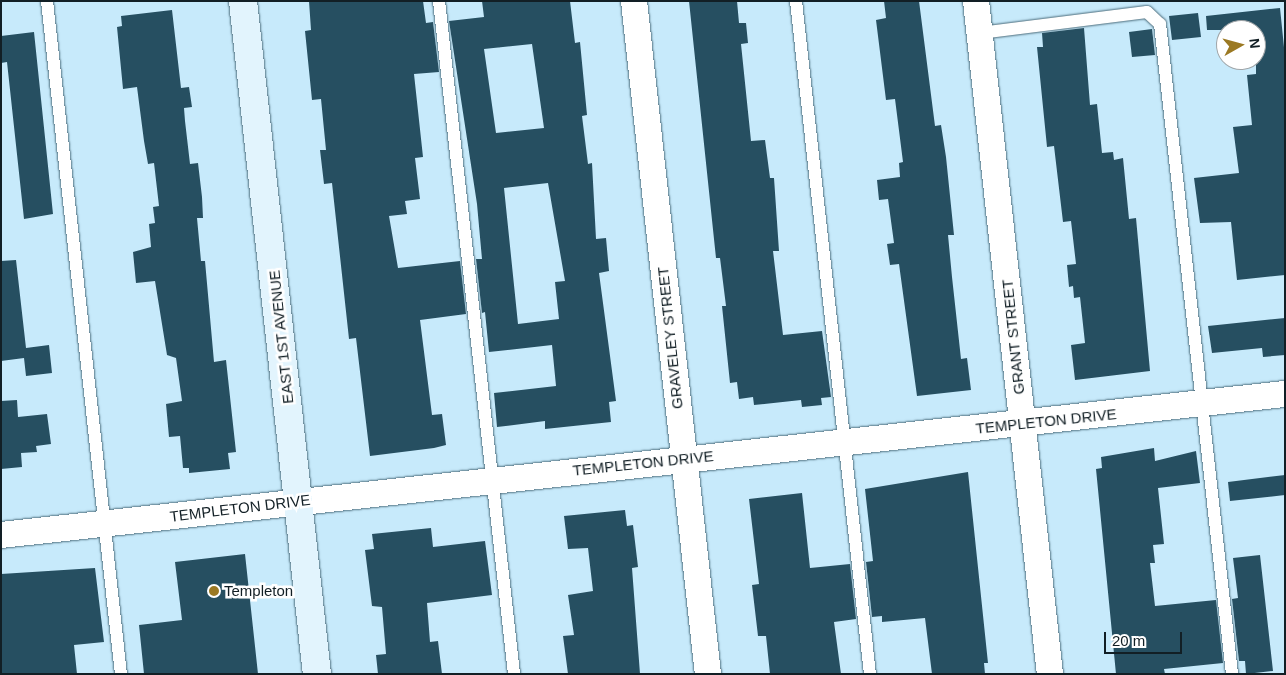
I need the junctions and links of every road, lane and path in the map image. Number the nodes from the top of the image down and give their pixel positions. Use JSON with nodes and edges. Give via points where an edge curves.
{"nodes":[{"id":1,"x":47,"y":1,"type":"edge"},
{"id":2,"x":243,"y":1,"type":"edge"},
{"id":3,"x":439,"y":1,"type":"edge"},
{"id":4,"x":634,"y":1,"type":"edge"},
{"id":5,"x":796,"y":1,"type":"edge"},
{"id":6,"x":976,"y":1,"type":"edge"},
{"id":7,"x":980,"y":32,"type":"junction"},
{"id":8,"x":1285,"y":394,"type":"edge"},
{"id":9,"x":1202,"y":405,"type":"junction"},
{"id":10,"x":1023,"y":423,"type":"junction"},
{"id":11,"x":844,"y":441,"type":"junction"},
{"id":12,"x":683,"y":460,"type":"junction"},
{"id":13,"x":492,"y":479,"type":"junction"},
{"id":14,"x":298,"y":501,"type":"junction"},
{"id":15,"x":104,"y":525,"type":"junction"},
{"id":16,"x":1,"y":534,"type":"edge"},
{"id":17,"x":121,"y":674,"type":"edge"},
{"id":18,"x":317,"y":674,"type":"edge"},
{"id":19,"x":514,"y":674,"type":"edge"},
{"id":20,"x":708,"y":674,"type":"edge"},
{"id":21,"x":870,"y":674,"type":"edge"},
{"id":22,"x":1050,"y":674,"type":"edge"},
{"id":23,"x":1232,"y":674,"type":"edge"}],
"edges":[{"from":1,"to":15,"type":"lane"},
{"from":2,"to":14,"type":"main road","name":"EAST 1ST AVENUE"},
{"from":3,"to":13,"type":"lane"},
{"from":4,"to":12,"type":"street","name":"GRAVELEY STREET"},
{"from":5,"to":11,"type":"lane"},
{"from":6,"to":7,"type":"street","name":"GRANT STREET"},
{"from":7,"to":9,"type":"lane","via":[[1147,12],[1160,24]]},
{"from":7,"to":10,"type":"street","name":"GRANT STREET"},
{"from":8,"to":9,"type":"street","name":"TEMPLETON DRIVE"},
{"from":9,"to":10,"type":"street","name":"TEMPLETON DRIVE"},
{"from":9,"to":23,"type":"lane"},
{"from":10,"to":11,"type":"street","name":"TEMPLETON DRIVE"},
{"from":10,"to":22,"type":"street","name":"GRANT STREET"},
{"from":11,"to":12,"type":"street","name":"TEMPLETON DRIVE"},
{"from":11,"to":21,"type":"lane"},
{"from":12,"to":13,"type":"street","name":"TEMPLETON DRIVE"},
{"from":12,"to":20,"type":"street","name":"GRAVELEY STREET"},
{"from":13,"to":14,"type":"street","name":"TEMPLETON DRIVE"},
{"from":13,"to":19,"type":"lane"},
{"from":14,"to":15,"type":"street","name":"TEMPLETON DRIVE"},
{"from":14,"to":18,"type":"main road","name":"EAST 1ST AVENUE"},
{"from":15,"to":16,"type":"street","name":"TEMPLETON DRIVE"},
{"from":15,"to":17,"type":"lane"}]}
